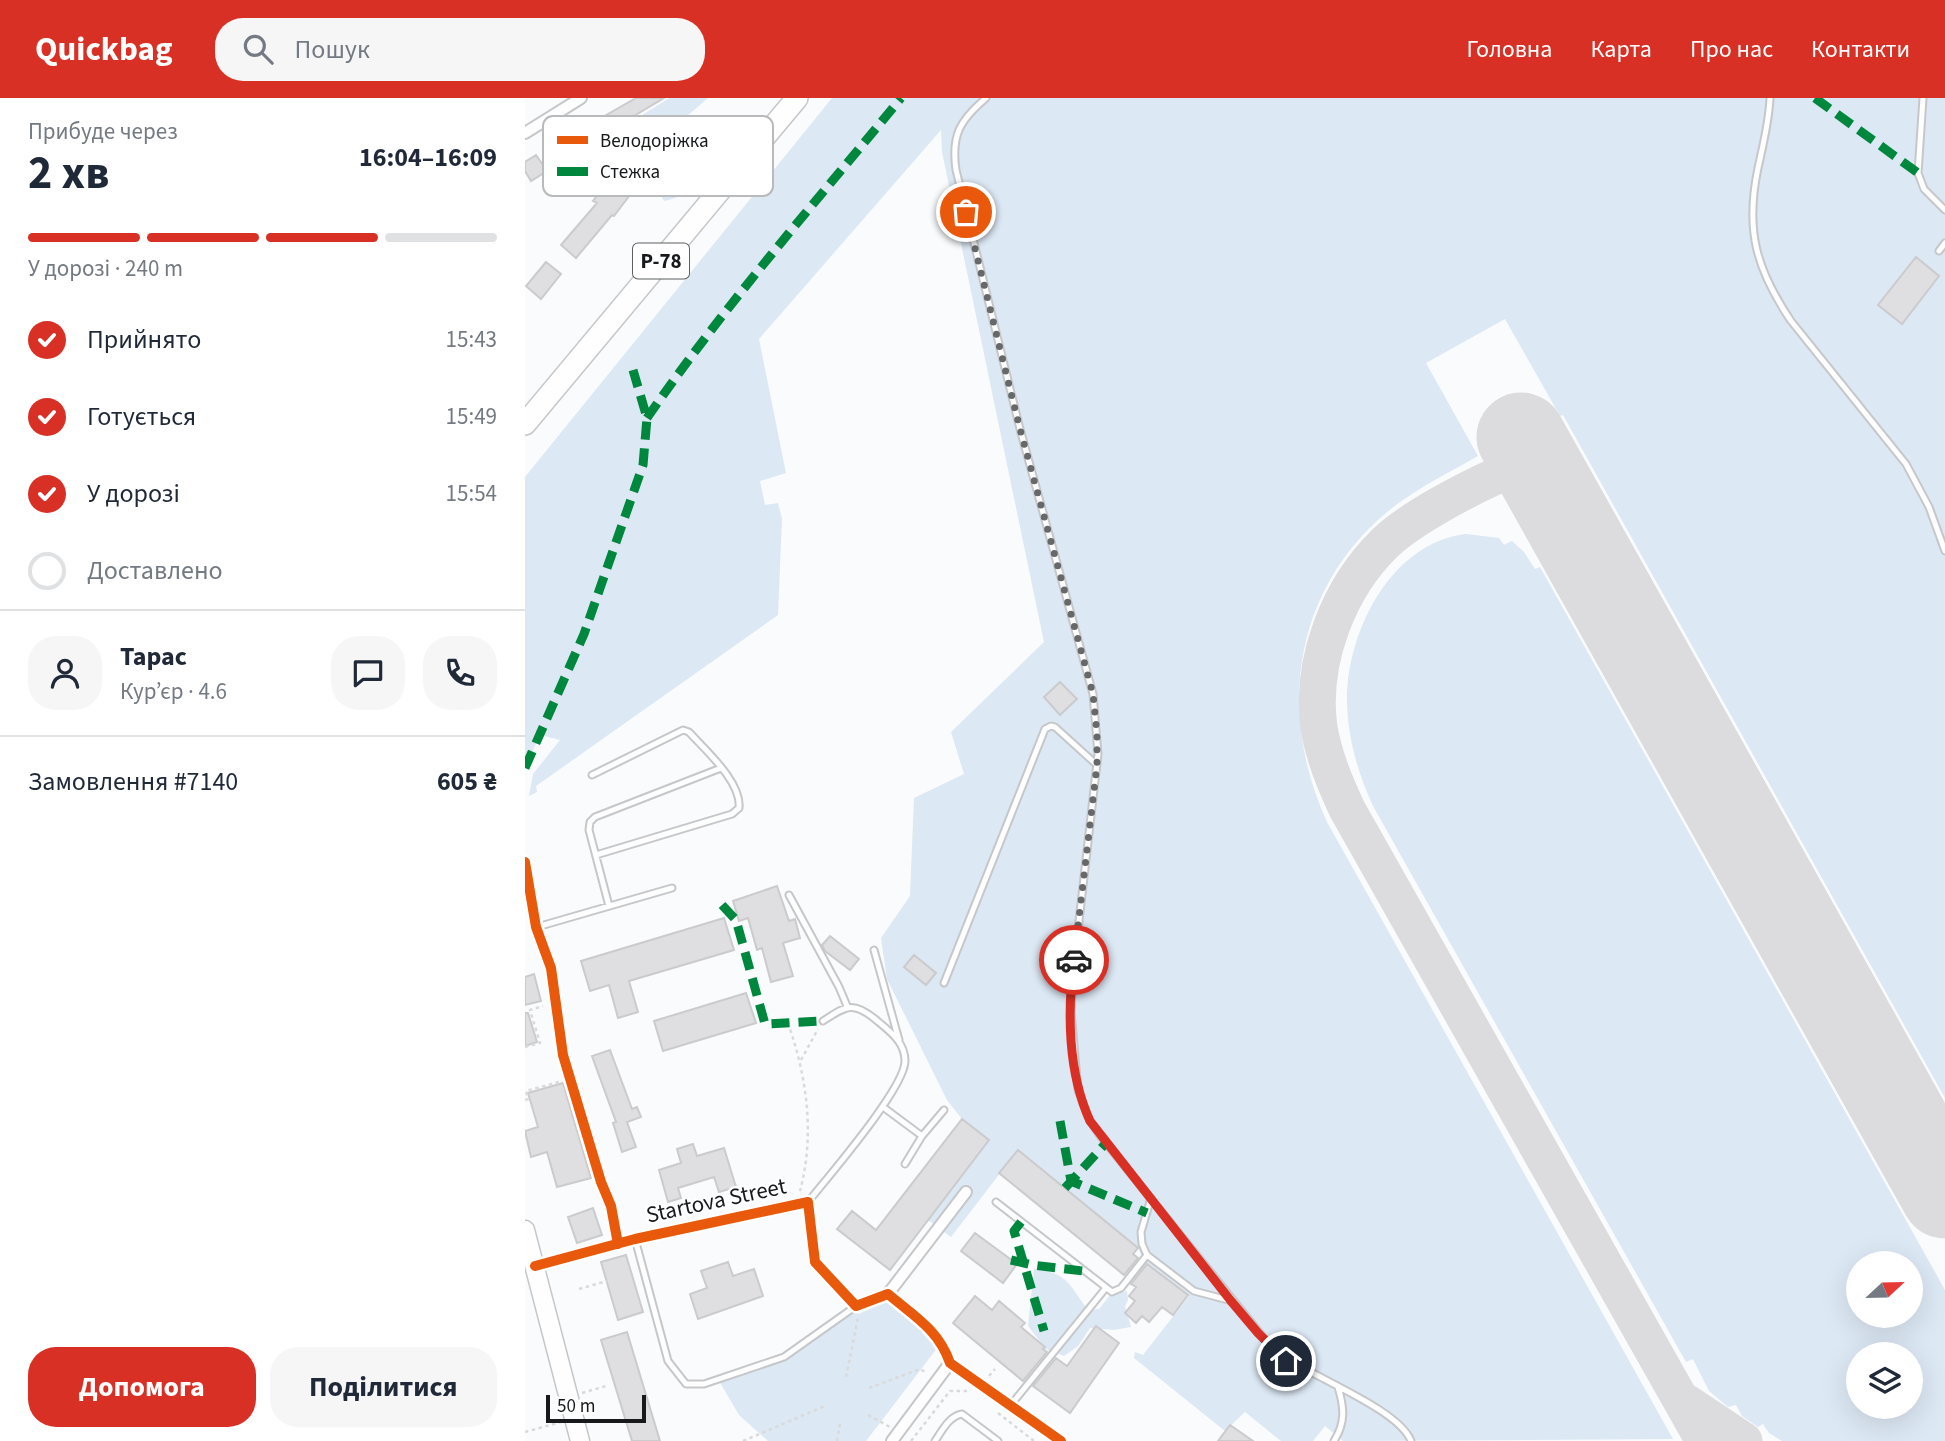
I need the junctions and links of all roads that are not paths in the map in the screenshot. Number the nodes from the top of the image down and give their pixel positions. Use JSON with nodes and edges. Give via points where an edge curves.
{"nodes":[{"id":1,"x":580,"y":98,"type":"edge"},
{"id":2,"x":797,"y":98,"type":"edge"},
{"id":3,"x":986,"y":98,"type":"edge"},
{"id":4,"x":1770,"y":98,"type":"edge"},
{"id":5,"x":1923,"y":98,"type":"edge"},
{"id":6,"x":552,"y":116,"type":"edge"},
{"id":7,"x":543,"y":122,"type":"edge"},
{"id":8,"x":773,"y":127,"type":"edge"},
{"id":9,"x":525,"y":133,"type":"edge"},
{"id":10,"x":715,"y":196,"type":"edge"},
{"id":11,"x":1945,"y":210,"type":"edge"},
{"id":12,"x":1945,"y":243,"type":"edge"},
{"id":13,"x":1939,"y":251,"type":"dead end"},
{"id":14,"x":525,"y":425,"type":"edge"},
{"id":15,"x":1945,"y":551,"type":"edge"},
{"id":16,"x":1097,"y":765,"type":"junction"},
{"id":17,"x":721,"y":768,"type":"junction"},
{"id":18,"x":592,"y":775,"type":"dead end"},
{"id":19,"x":596,"y":855,"type":"junction"},
{"id":20,"x":525,"y":862,"type":"edge"},
{"id":21,"x":672,"y":888,"type":"dead end"},
{"id":22,"x":789,"y":895,"type":"dead end"},
{"id":23,"x":609,"y":906,"type":"junction"},
{"id":24,"x":536,"y":928,"type":"junction"},
{"id":25,"x":874,"y":950,"type":"dead end"},
{"id":26,"x":944,"y":983,"type":"dead end"},
{"id":27,"x":847,"y":1006,"type":"junction"},
{"id":28,"x":823,"y":1021,"type":"road end"},
{"id":29,"x":899,"y":1040,"type":"junction"},
{"id":30,"x":883,"y":1107,"type":"junction"},
{"id":31,"x":944,"y":1110,"type":"dead end"},
{"id":32,"x":922,"y":1136,"type":"junction"},
{"id":33,"x":905,"y":1164,"type":"dead end"},
{"id":34,"x":966,"y":1192,"type":"dead end"},
{"id":35,"x":1151,"y":1198,"type":"junction"},
{"id":36,"x":996,"y":1202,"type":"dead end"},
{"id":37,"x":802,"y":1203,"type":"junction"},
{"id":38,"x":525,"y":1230,"type":"edge"},
{"id":39,"x":635,"y":1240,"type":"junction"},
{"id":40,"x":618,"y":1244,"type":"junction"},
{"id":41,"x":1147,"y":1255,"type":"junction"},
{"id":42,"x":535,"y":1266,"type":"junction"},
{"id":43,"x":1105,"y":1289,"type":"junction"},
{"id":44,"x":888,"y":1294,"type":"junction"},
{"id":45,"x":1231,"y":1301,"type":"junction"},
{"id":46,"x":856,"y":1306,"type":"junction"},
{"id":47,"x":950,"y":1363,"type":"junction"},
{"id":48,"x":1338,"y":1387,"type":"junction"},
{"id":49,"x":1010,"y":1406,"type":"junction"},
{"id":50,"x":895,"y":1436,"type":"edge"},
{"id":51,"x":580,"y":1441,"type":"edge"},
{"id":52,"x":935,"y":1441,"type":"edge"},
{"id":53,"x":998,"y":1441,"type":"edge"},
{"id":54,"x":1061,"y":1441,"type":"edge"},
{"id":55,"x":1334,"y":1441,"type":"edge"},
{"id":56,"x":1411,"y":1441,"type":"edge"}],
"edges":[{"from":1,"to":6,"type":"street"},
{"from":2,"to":8,"type":"highway","number":"Р-78"},
{"from":3,"to":16,"type":"lane","via":[[960,126],[953,152],[1020,429],[1089,680]]},
{"from":4,"to":15,"type":"lane","via":[[1753,199],[1752,231],[1759,263],[1791,321],[1910,470]]},
{"from":5,"to":11,"type":"lane","via":[[1918,173],[1924,189]]},
{"from":7,"to":9,"type":"street"},
{"from":10,"to":14,"type":"highway","number":"Р-78"},
{"from":12,"to":13,"type":"lane"},
{"from":16,"to":26,"type":"lane","via":[[1055,727],[1045,729]]},
{"from":16,"to":35,"type":"lane","via":[[1073,965],[1075,1071],[1090,1121]]},
{"from":17,"to":18,"type":"lane","via":[[683,730]]},
{"from":17,"to":19,"type":"lane","via":[[595,817],[589,830]]},
{"from":17,"to":19,"type":"lane","via":[[740,800],[732,814]]},
{"from":19,"to":23,"type":"lane"},
{"from":20,"to":24,"type":"street"},
{"from":21,"to":23,"type":"lane"},
{"from":22,"to":27,"type":"lane"},
{"from":23,"to":24,"type":"lane"},
{"from":24,"to":40,"type":"street","via":[[551,968],[563,1055],[611,1206]]},
{"from":25,"to":29,"type":"lane"},
{"from":27,"to":28,"type":"lane"},
{"from":27,"to":29,"type":"lane","via":[[867,1013]]},
{"from":29,"to":30,"type":"lane","via":[[905,1059],[903,1073]]},
{"from":30,"to":32,"type":"lane"},
{"from":30,"to":37,"type":"lane"},
{"from":31,"to":32,"type":"lane"},
{"from":32,"to":33,"type":"lane"},
{"from":34,"to":44,"type":"street"},
{"from":35,"to":41,"type":"lane","via":[[1142,1232]]},
{"from":35,"to":45,"type":"lane"},
{"from":36,"to":43,"type":"lane"},
{"from":37,"to":39,"type":"street","name":"Startova Street"},
{"from":37,"to":46,"type":"street","name":"Startova Street","via":[[815,1262]]},
{"from":38,"to":42,"type":"main road"},
{"from":39,"to":40,"type":"street","name":"Startova Street"},
{"from":39,"to":46,"type":"lane","via":[[668,1361],[686,1384],[704,1384],[784,1357]]},
{"from":40,"to":42,"type":"street","name":"Startova Street"},
{"from":41,"to":43,"type":"lane","via":[[1118,1291]]},
{"from":41,"to":45,"type":"lane","via":[[1194,1291]]},
{"from":42,"to":51,"type":"main road"},
{"from":43,"to":49,"type":"lane"},
{"from":44,"to":46,"type":"street"},
{"from":44,"to":47,"type":"street","via":[[935,1334]]},
{"from":45,"to":48,"type":"lane","via":[[1286,1361]]},
{"from":47,"to":49,"type":"street"},
{"from":47,"to":50,"type":"street"},
{"from":48,"to":55,"type":"lane","via":[[1344,1406]]},
{"from":48,"to":56,"type":"lane","via":[[1379,1410]]},
{"from":49,"to":54,"type":"street"},
{"from":52,"to":53,"type":"lane","via":[[950,1420],[962,1414]]}]}
